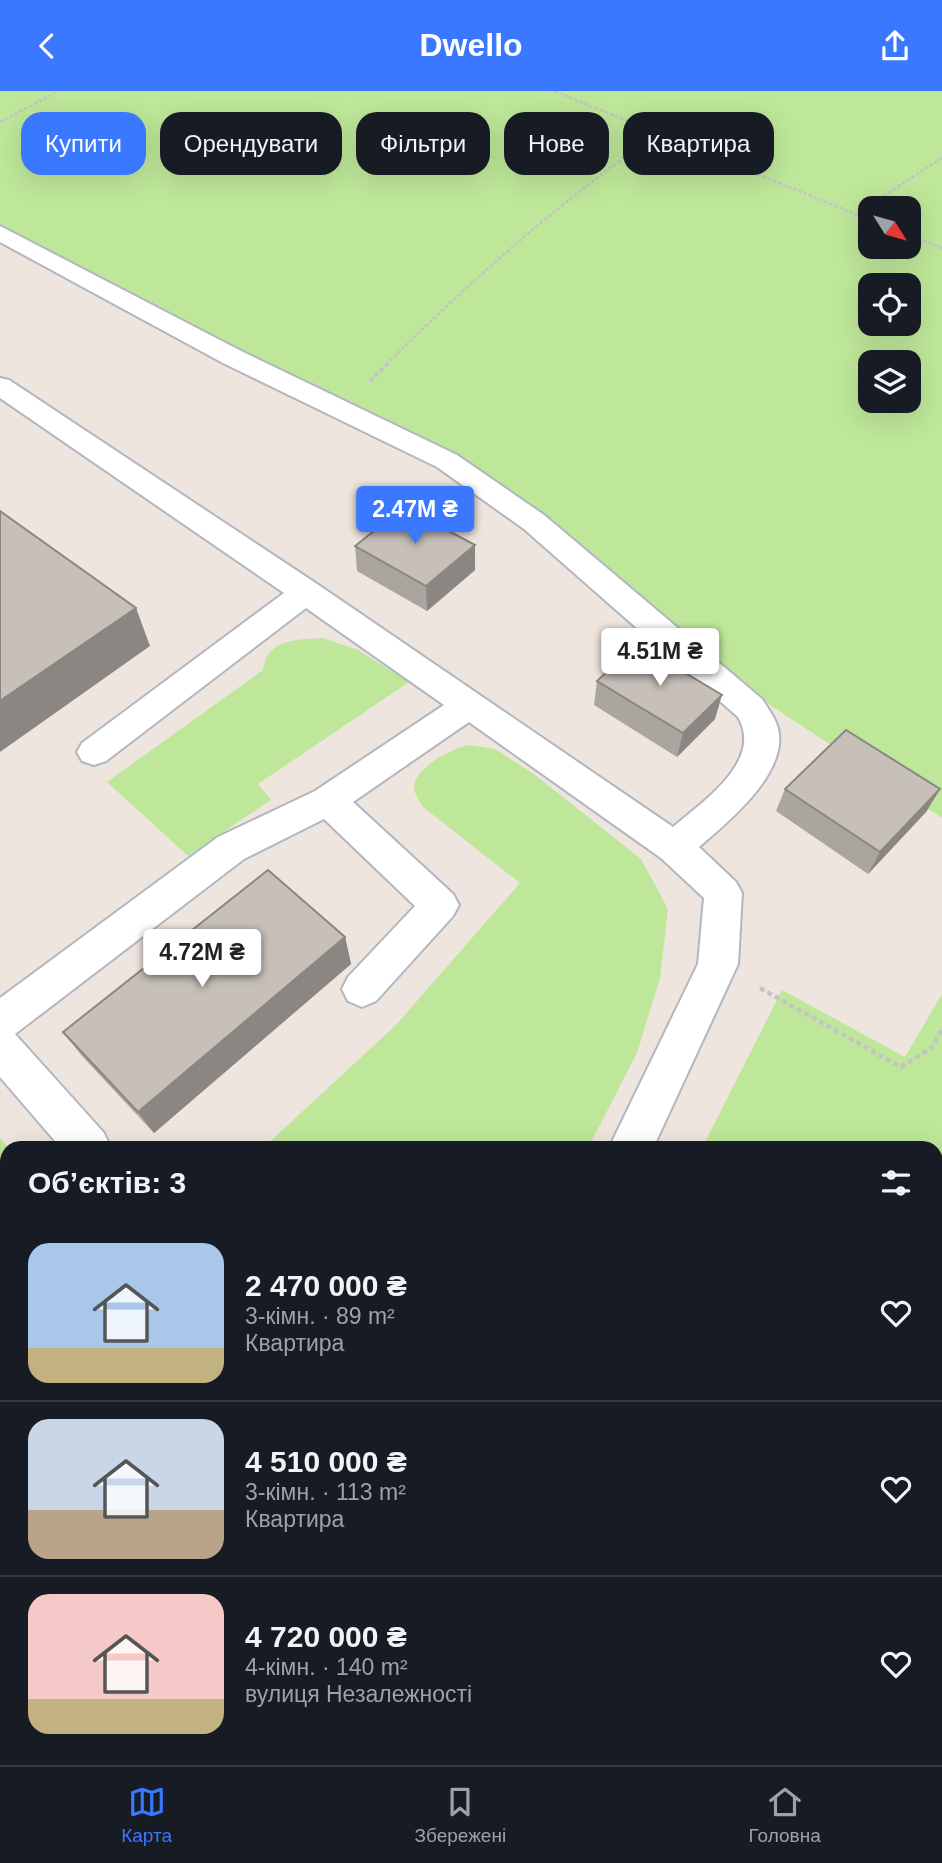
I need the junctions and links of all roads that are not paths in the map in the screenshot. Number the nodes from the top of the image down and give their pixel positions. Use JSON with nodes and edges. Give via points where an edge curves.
{"nodes":[{"id":1,"x":0,"y":233,"type":"edge"},
{"id":2,"x":0,"y":386,"type":"edge"},
{"id":3,"x":306,"y":592,"type":"junction"},
{"id":4,"x":469,"y":705,"type":"junction"},
{"id":5,"x":94,"y":752,"type":"dead end"},
{"id":6,"x":328,"y":801,"type":"junction"},
{"id":7,"x":674,"y":847,"type":"junction"},
{"id":8,"x":362,"y":989,"type":"dead end"},
{"id":9,"x":0,"y":1021,"type":"edge"},
{"id":10,"x":0,"y":1047,"type":"edge"},
{"id":11,"x":83,"y":1141,"type":"edge"},
{"id":12,"x":634,"y":1141,"type":"edge"}],
"edges":[{"from":1,"to":7,"type":"street","via":[[232,357],[447,461],[534,521],[750,708],[763,734],[758,763],[733,795]]},
{"from":2,"to":3,"type":"street"},
{"from":3,"to":4,"type":"street"},
{"from":3,"to":5,"type":"street"},
{"from":4,"to":6,"type":"street"},
{"from":4,"to":7,"type":"street"},
{"from":6,"to":8,"type":"street","via":[[440,905]]},
{"from":6,"to":9,"type":"street","via":[[231,848]]},
{"from":7,"to":12,"type":"street","via":[[723,893],[718,964]]},
{"from":10,"to":11,"type":"street"}]}
